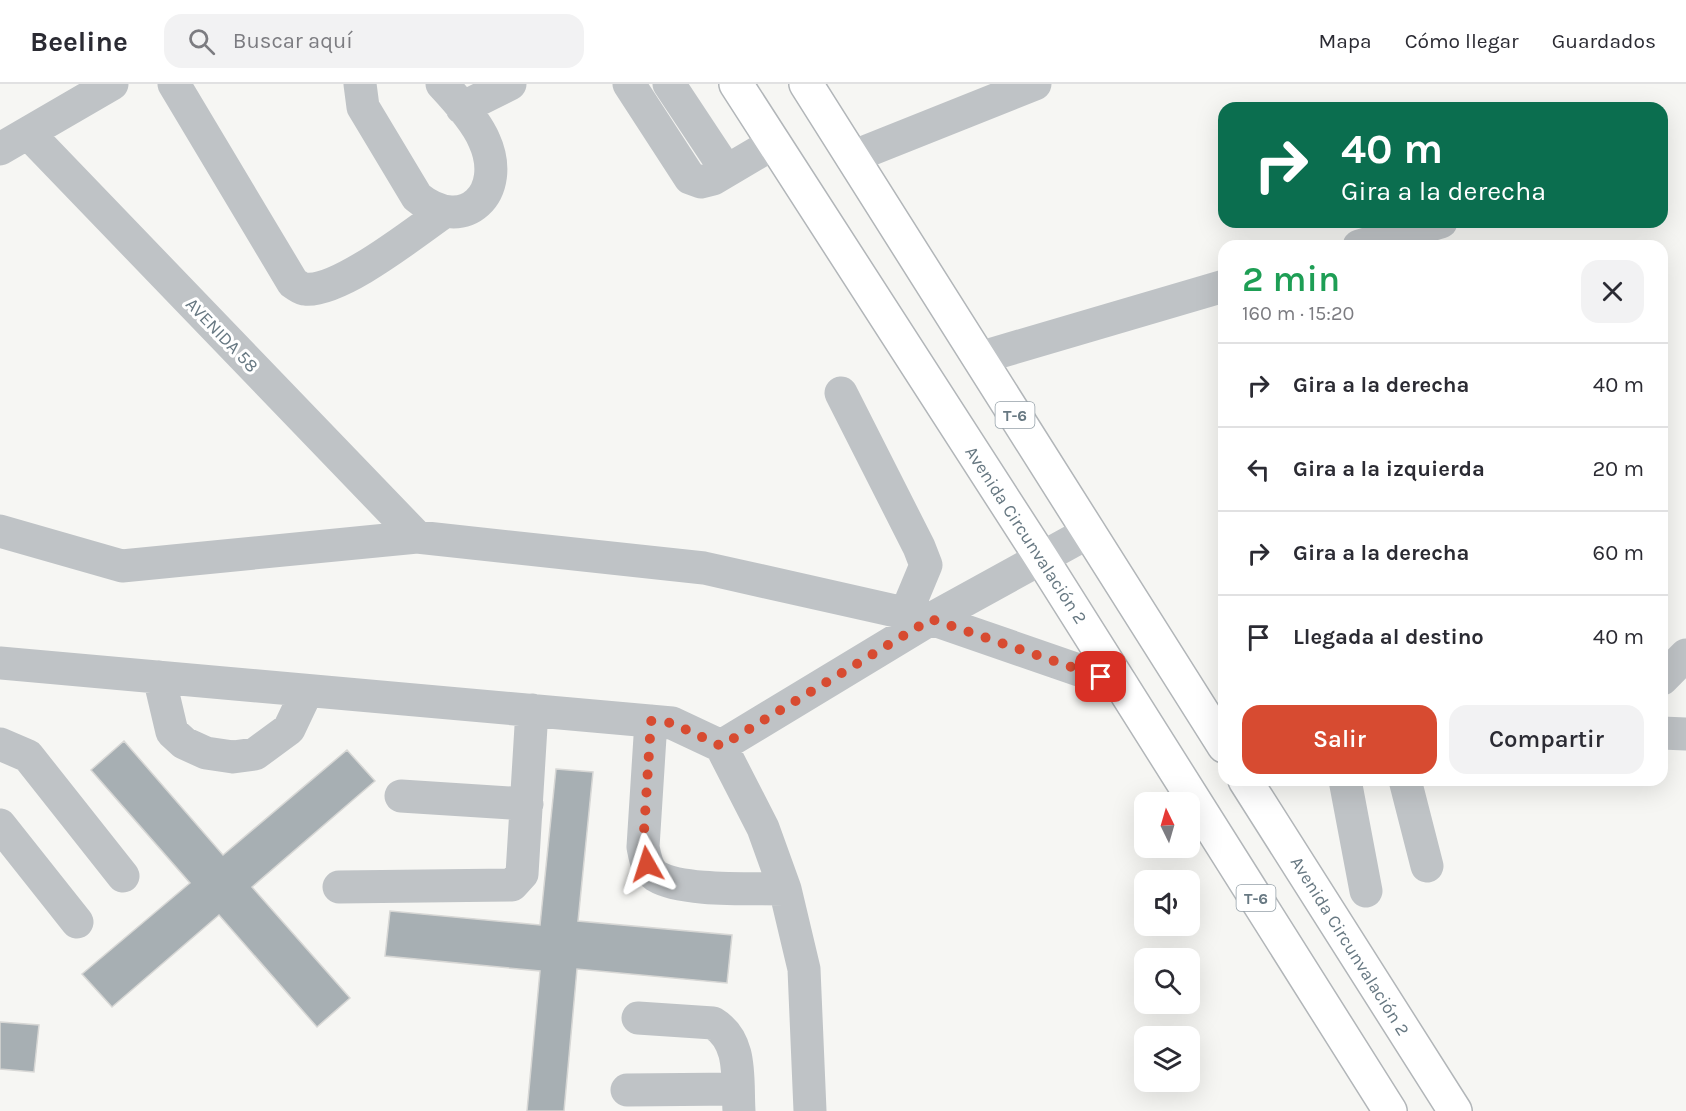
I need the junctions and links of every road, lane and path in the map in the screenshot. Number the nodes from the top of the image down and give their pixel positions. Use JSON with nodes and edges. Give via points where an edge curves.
{"nodes":[{"id":1,"x":112,"y":84,"type":"edge"},
{"id":2,"x":174,"y":84,"type":"edge"},
{"id":3,"x":360,"y":84,"type":"edge"},
{"id":4,"x":510,"y":84,"type":"edge"},
{"id":5,"x":629,"y":84,"type":"edge"},
{"id":6,"x":669,"y":84,"type":"edge"},
{"id":7,"x":736,"y":84,"type":"edge"},
{"id":8,"x":806,"y":84,"type":"edge"},
{"id":9,"x":1035,"y":84,"type":"edge"},
{"id":10,"x":452,"y":96,"type":"edge"},
{"id":11,"x":14,"y":141,"type":"edge"},
{"id":12,"x":774,"y":143,"type":"junction"},
{"id":13,"x":852,"y":157,"type":"junction"},
{"id":14,"x":726,"y":170,"type":"junction"},
{"id":15,"x":444,"y":212,"type":"junction"},
{"id":16,"x":1420,"y":228,"type":"edge"},
{"id":17,"x":1380,"y":240,"type":"edge"},
{"id":18,"x":1218,"y":288,"type":"edge"},
{"id":19,"x":979,"y":358,"type":"junction"},
{"id":20,"x":841,"y":393,"type":"dead end"},
{"id":21,"x":0,"y":531,"type":"edge"},
{"id":22,"x":1089,"y":532,"type":"junction"},
{"id":23,"x":417,"y":537,"type":"junction"},
{"id":24,"x":1042,"y":559,"type":"junction"},
{"id":25,"x":919,"y":616,"type":"junction"},
{"id":26,"x":1686,"y":655,"type":"edge"},
{"id":27,"x":0,"y":663,"type":"edge"},
{"id":28,"x":1668,"y":673,"type":"edge"},
{"id":29,"x":159,"y":677,"type":"junction"},
{"id":30,"x":1122,"y":685,"type":"junction"},
{"id":31,"x":307,"y":691,"type":"junction"},
{"id":32,"x":1211,"y":706,"type":"edge"},
{"id":33,"x":532,"y":710,"type":"junction"},
{"id":34,"x":651,"y":721,"type":"junction"},
{"id":35,"x":1218,"y":728,"type":"edge"},
{"id":36,"x":1668,"y":733,"type":"edge"},
{"id":37,"x":1686,"y":734,"type":"edge"},
{"id":38,"x":0,"y":744,"type":"edge"},
{"id":39,"x":721,"y":746,"type":"junction"},
{"id":40,"x":1250,"y":786,"type":"edge"},
{"id":41,"x":1346,"y":786,"type":"edge"},
{"id":42,"x":1407,"y":786,"type":"edge"},
{"id":43,"x":400,"y":796,"type":"dead end"},
{"id":44,"x":527,"y":804,"type":"junction"},
{"id":45,"x":0,"y":825,"type":"edge"},
{"id":46,"x":1427,"y":866,"type":"dead end"},
{"id":47,"x":123,"y":876,"type":"dead end"},
{"id":48,"x":339,"y":887,"type":"dead end"},
{"id":49,"x":785,"y":889,"type":"junction"},
{"id":50,"x":1366,"y":891,"type":"dead end"},
{"id":51,"x":76,"y":922,"type":"dead end"},
{"id":52,"x":638,"y":1018,"type":"dead end"},
{"id":53,"x":627,"y":1090,"type":"dead end"},
{"id":54,"x":738,"y":1100,"type":"edge"},
{"id":55,"x":810,"y":1111,"type":"edge"},
{"id":56,"x":1390,"y":1111,"type":"edge"},
{"id":57,"x":1455,"y":1111,"type":"edge"}],
"edges":[{"from":1,"to":11,"type":"street"},
{"from":2,"to":15,"type":"street","via":[[293,283],[303,289],[320,288],[363,268]]},
{"from":3,"to":15,"type":"street","via":[[363,107],[417,197],[430,208]]},
{"from":4,"to":10,"type":"street"},
{"from":5,"to":14,"type":"street","via":[[690,178],[701,182]]},
{"from":6,"to":14,"type":"street"},
{"from":7,"to":12,"type":"highway","name":"Avenida Circunvalación 2","number":"T-6"},
{"from":8,"to":13,"type":"highway","number":"T-6"},
{"from":9,"to":13,"type":"street"},
{"from":10,"to":15,"type":"street","via":[[484,139],[491,175],[489,189],[480,203],[467,211]]},
{"from":11,"to":23,"type":"street","name":"AVENIDA 58"},
{"from":12,"to":14,"type":"street"},
{"from":12,"to":24,"type":"highway","name":"Avenida Circunvalación 2","number":"T-6"},
{"from":13,"to":19,"type":"highway","number":"T-6"},
{"from":16,"to":17,"type":"street"},
{"from":18,"to":19,"type":"street"},
{"from":19,"to":22,"type":"highway","number":"T-6"},
{"from":20,"to":25,"type":"street","via":[[926,566]]},
{"from":21,"to":23,"type":"street","via":[[122,566]]},
{"from":22,"to":24,"type":"street"},
{"from":22,"to":32,"type":"highway","number":"T-6"},
{"from":23,"to":25,"type":"street","via":[[704,568]]},
{"from":24,"to":25,"type":"street"},
{"from":24,"to":30,"type":"highway","name":"Avenida Circunvalación 2","number":"T-6"},
{"from":25,"to":30,"type":"street"},
{"from":25,"to":39,"type":"street"},
{"from":26,"to":28,"type":"street"},
{"from":27,"to":29,"type":"street"},
{"from":29,"to":31,"type":"street"},
{"from":29,"to":31,"type":"street","via":[[172,732],[184,743],[206,753],[233,757],[255,754],[290,729]]},
{"from":30,"to":56,"type":"highway","name":"Avenida Circunvalación 2","number":"T-6"},
{"from":31,"to":33,"type":"street"},
{"from":32,"to":35,"type":"highway","number":"T-6"},
{"from":33,"to":34,"type":"street"},
{"from":33,"to":44,"type":"street"},
{"from":34,"to":39,"type":"street","via":[[672,723]]},
{"from":34,"to":49,"type":"street","via":[[643,847],[647,864],[655,875],[684,885]]},
{"from":36,"to":37,"type":"street"},
{"from":38,"to":47,"type":"street","via":[[28,756]]},
{"from":39,"to":49,"type":"street","via":[[764,828]]},
{"from":40,"to":57,"type":"highway","name":"Avenida Circunvalación 2"},
{"from":41,"to":50,"type":"street"},
{"from":42,"to":46,"type":"street"},
{"from":43,"to":44,"type":"street"},
{"from":44,"to":48,"type":"street","via":[[522,874],[512,885]]},
{"from":45,"to":51,"type":"street"},
{"from":49,"to":55,"type":"street","via":[[804,969]]},
{"from":52,"to":54,"type":"street","via":[[713,1023],[723,1029],[735,1044]]},
{"from":53,"to":54,"type":"street"}]}
